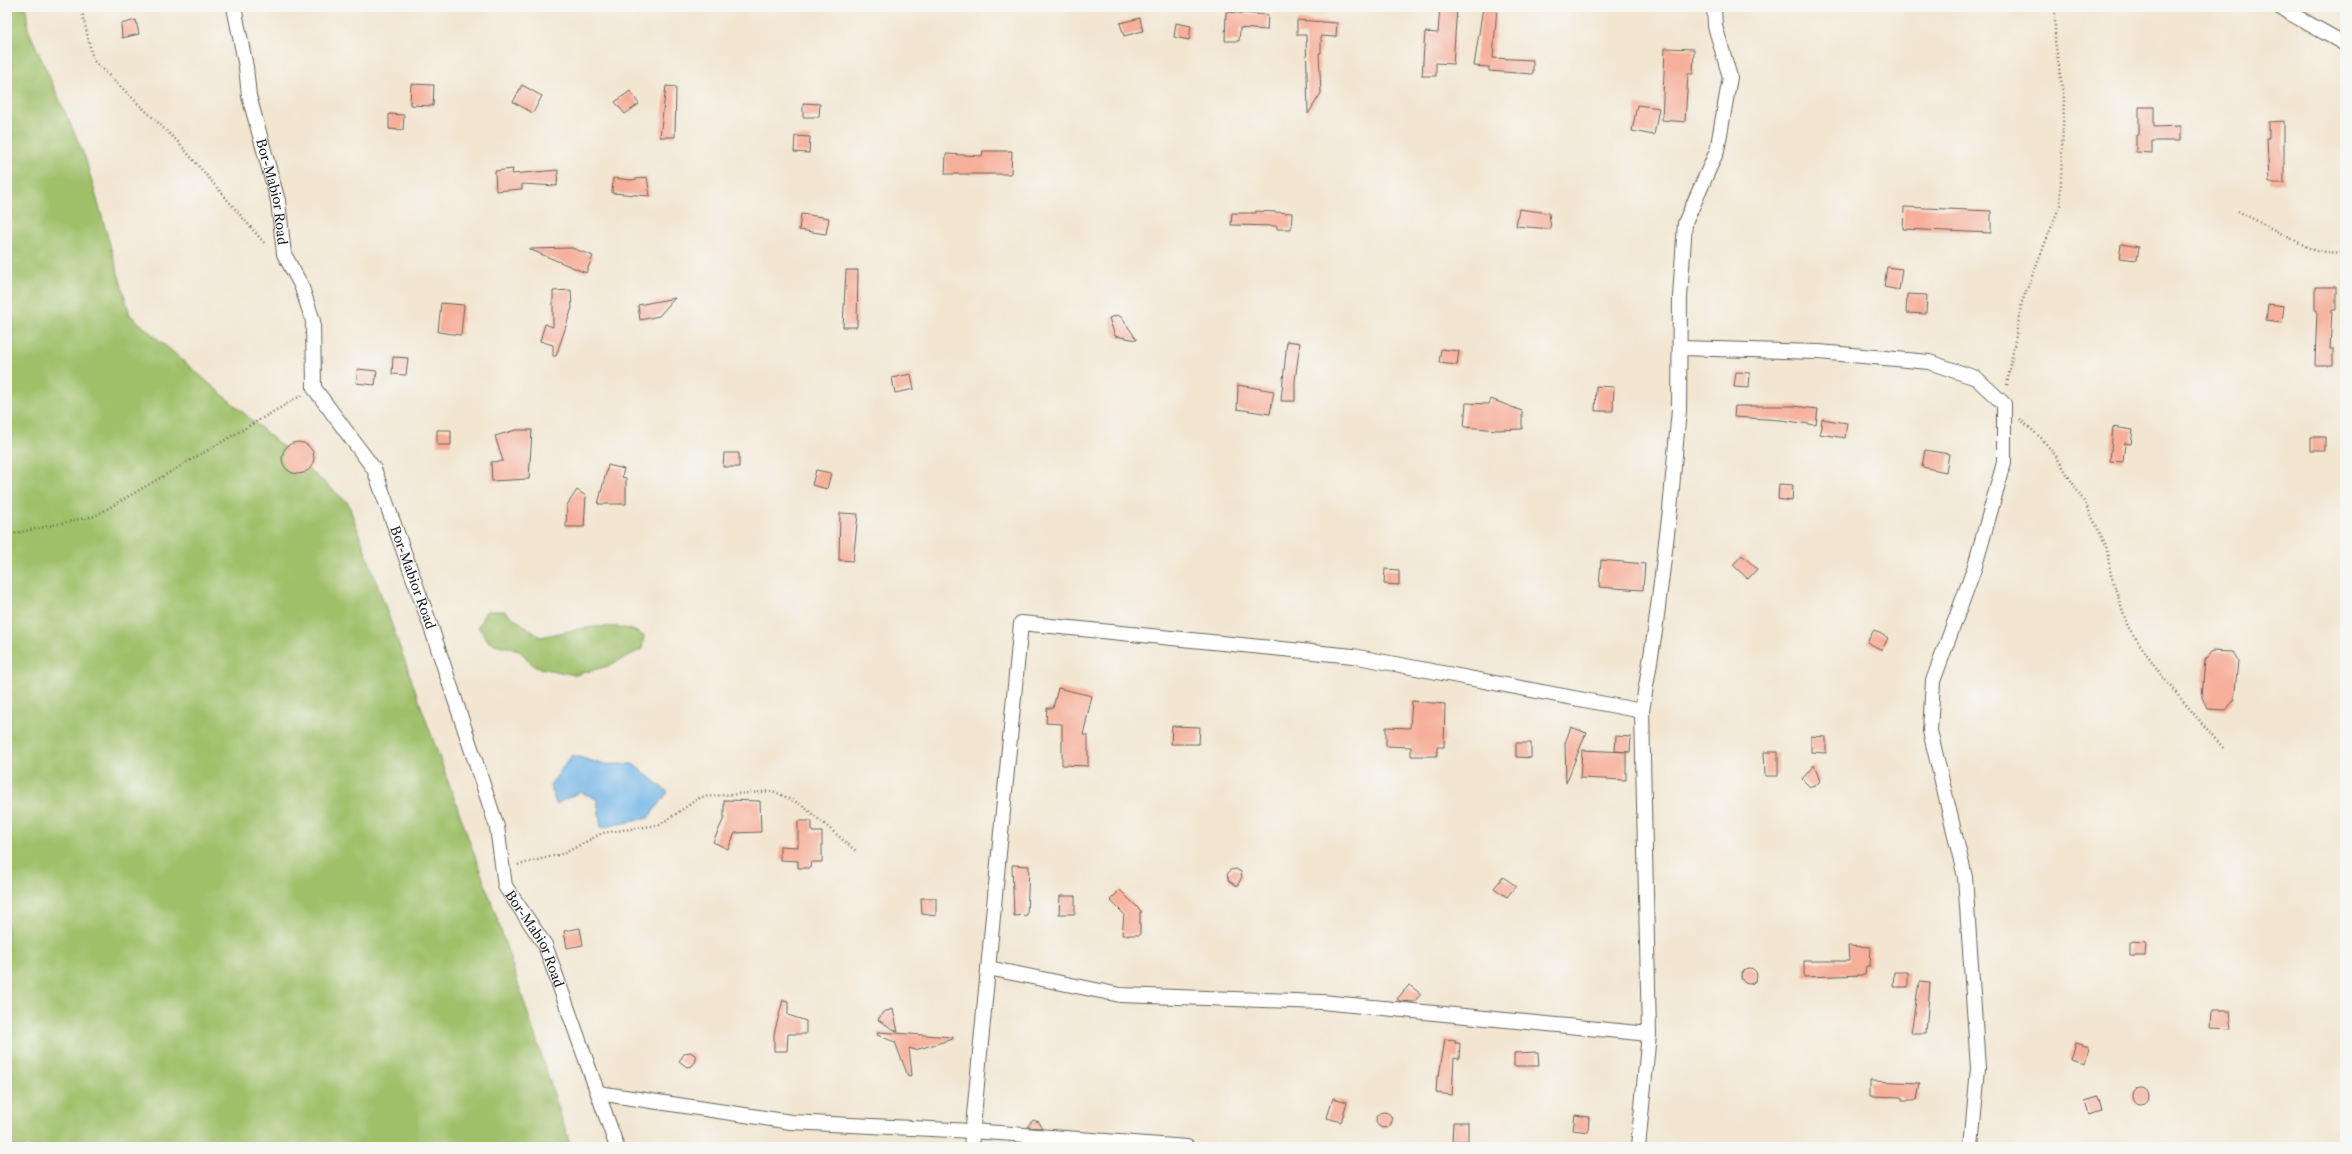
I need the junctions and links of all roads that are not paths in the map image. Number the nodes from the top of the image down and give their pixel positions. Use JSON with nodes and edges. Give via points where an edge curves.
{"nodes":[{"id":1,"x":234,"y":7,"type":"edge"},
{"id":2,"x":1714,"y":7,"type":"edge"},
{"id":3,"x":2279,"y":7,"type":"edge"},
{"id":4,"x":2345,"y":44,"type":"edge"},
{"id":5,"x":1680,"y":348,"type":"junction"},
{"id":6,"x":1642,"y":711,"type":"junction"},
{"id":7,"x":988,"y":968,"type":"junction"},
{"id":8,"x":1648,"y":1034,"type":"junction"},
{"id":9,"x":598,"y":1093,"type":"junction"},
{"id":10,"x":972,"y":1131,"type":"junction"},
{"id":11,"x":617,"y":1147,"type":"edge"},
{"id":12,"x":971,"y":1147,"type":"edge"},
{"id":13,"x":1187,"y":1147,"type":"edge"},
{"id":14,"x":1638,"y":1147,"type":"edge"},
{"id":15,"x":1971,"y":1147,"type":"edge"}],
"edges":[{"from":1,"to":9,"type":"street","name":"Bor-Mabior Road","via":[[249,96],[278,201],[284,254],[300,285],[313,321],[314,388],[374,469],[430,624],[497,827],[505,886],[545,945]]},
{"from":2,"to":5,"type":"street","via":[[1715,26],[1730,77],[1717,151],[1685,223],[1680,297]]},
{"from":3,"to":4,"type":"street"},
{"from":5,"to":6,"type":"street","via":[[1679,410],[1670,510]]},
{"from":5,"to":15,"type":"street","via":[[1819,352],[1929,362],[1976,378],[2004,404],[2004,463],[1974,569],[1933,681],[1930,724],[1965,878],[1978,1068]]},
{"from":6,"to":7,"type":"street","via":[[1353,656],[1021,623]]},
{"from":6,"to":8,"type":"street"},
{"from":7,"to":8,"type":"street","via":[[1120,995],[1322,1002]]},
{"from":7,"to":10,"type":"street"},
{"from":8,"to":14,"type":"street"},
{"from":9,"to":10,"type":"street","via":[[791,1122]]},
{"from":9,"to":11,"type":"street","name":"Bor-Mabior Road"},
{"from":10,"to":12,"type":"street"},
{"from":10,"to":13,"type":"street"}]}
